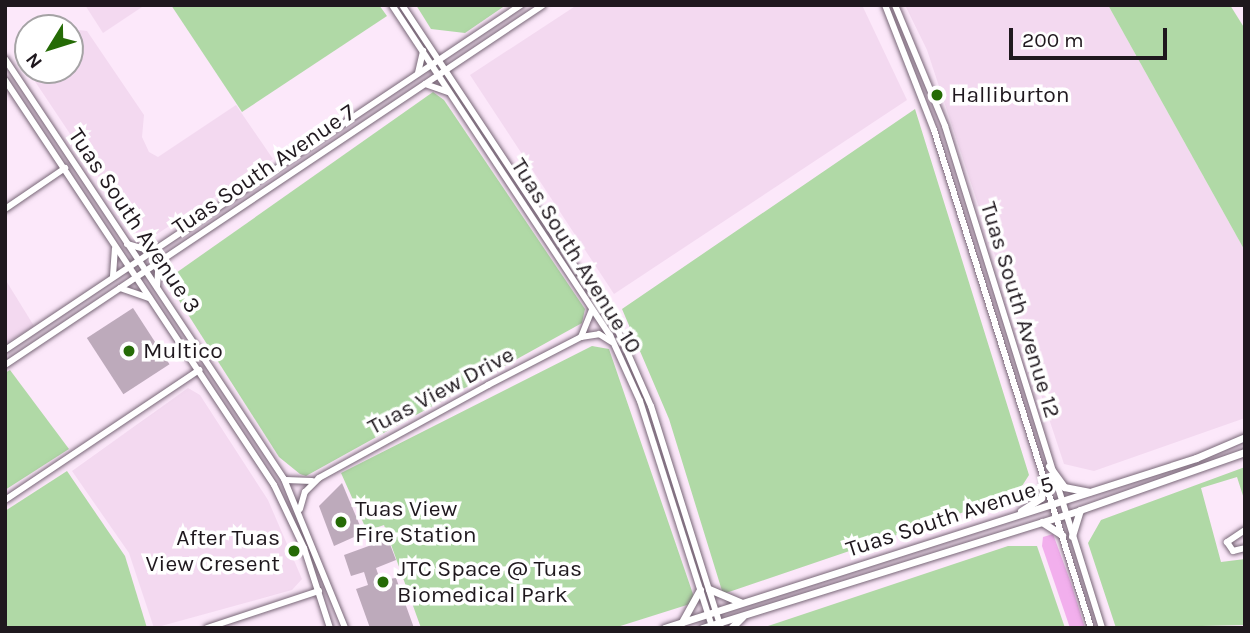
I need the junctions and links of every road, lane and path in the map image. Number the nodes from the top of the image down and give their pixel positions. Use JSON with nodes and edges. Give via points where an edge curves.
{"nodes":[{"id":1,"x":392,"y":5,"type":"edge"},
{"id":2,"x":402,"y":5,"type":"edge"},
{"id":3,"x":521,"y":5,"type":"edge"},
{"id":4,"x":543,"y":5,"type":"edge"},
{"id":5,"x":885,"y":5,"type":"edge"},
{"id":6,"x":895,"y":5,"type":"edge"},
{"id":7,"x":430,"y":49,"type":"junction"},
{"id":8,"x":423,"y":51,"type":"junction"},
{"id":9,"x":449,"y":53,"type":"junction"},
{"id":10,"x":463,"y":58,"type":"junction"},
{"id":11,"x":5,"y":59,"type":"edge"},
{"id":12,"x":435,"y":62,"type":"junction"},
{"id":13,"x":418,"y":73,"type":"junction"},
{"id":14,"x":441,"y":73,"type":"junction"},
{"id":15,"x":5,"y":80,"type":"edge"},
{"id":16,"x":424,"y":84,"type":"junction"},
{"id":17,"x":453,"y":90,"type":"junction"},
{"id":18,"x":65,"y":168,"type":"junction"},
{"id":19,"x":5,"y":209,"type":"edge"},
{"id":20,"x":125,"y":243,"type":"junction"},
{"id":21,"x":114,"y":246,"type":"junction"},
{"id":22,"x":152,"y":251,"type":"junction"},
{"id":23,"x":137,"y":260,"type":"junction"},
{"id":24,"x":159,"y":261,"type":"junction"},
{"id":25,"x":129,"y":266,"type":"junction"},
{"id":26,"x":146,"y":272,"type":"junction"},
{"id":27,"x":113,"y":278,"type":"junction"},
{"id":28,"x":136,"y":278,"type":"junction"},
{"id":29,"x":120,"y":288,"type":"junction"},
{"id":30,"x":158,"y":290,"type":"junction"},
{"id":31,"x":151,"y":299,"type":"junction"},
{"id":32,"x":592,"y":308,"type":"junction"},
{"id":33,"x":581,"y":337,"type":"junction"},
{"id":34,"x":614,"y":344,"type":"junction"},
{"id":35,"x":5,"y":350,"type":"edge"},
{"id":36,"x":5,"y":365,"type":"edge"},
{"id":37,"x":198,"y":370,"type":"junction"},
{"id":38,"x":1245,"y":437,"type":"edge"},
{"id":39,"x":1245,"y":452,"type":"edge"},
{"id":40,"x":1049,"y":466,"type":"junction"},
{"id":41,"x":319,"y":478,"type":"junction"},
{"id":42,"x":284,"y":479,"type":"junction"},
{"id":43,"x":1045,"y":482,"type":"junction"},
{"id":44,"x":1091,"y":492,"type":"junction"},
{"id":45,"x":5,"y":500,"type":"edge"},
{"id":46,"x":1056,"y":503,"type":"junction"},
{"id":47,"x":299,"y":509,"type":"junction"},
{"id":48,"x":1080,"y":510,"type":"junction"},
{"id":49,"x":1060,"y":517,"type":"junction"},
{"id":50,"x":1008,"y":518,"type":"junction"},
{"id":51,"x":1042,"y":522,"type":"junction"},
{"id":52,"x":1245,"y":530,"type":"edge"},
{"id":53,"x":1062,"y":535,"type":"junction"},
{"id":54,"x":1072,"y":536,"type":"junction"},
{"id":55,"x":313,"y":539,"type":"junction"},
{"id":56,"x":304,"y":548,"type":"junction"},
{"id":57,"x":1245,"y":548,"type":"edge"},
{"id":58,"x":709,"y":589,"type":"junction"},
{"id":59,"x":700,"y":590,"type":"junction"},
{"id":60,"x":319,"y":591,"type":"junction"},
{"id":61,"x":748,"y":601,"type":"junction"},
{"id":62,"x":717,"y":612,"type":"junction"},
{"id":63,"x":708,"y":614,"type":"junction"},
{"id":64,"x":742,"y":616,"type":"junction"},
{"id":65,"x":681,"y":622,"type":"junction"},
{"id":66,"x":716,"y":626,"type":"edge"},
{"id":67,"x":207,"y":628,"type":"edge"},
{"id":68,"x":330,"y":628,"type":"edge"},
{"id":69,"x":345,"y":628,"type":"edge"},
{"id":70,"x":664,"y":628,"type":"edge"},
{"id":71,"x":702,"y":628,"type":"edge"},
{"id":72,"x":731,"y":628,"type":"edge"},
{"id":73,"x":1091,"y":628,"type":"edge"},
{"id":74,"x":1102,"y":628,"type":"edge"}],
"edges":[{"from":1,"to":8,"type":"street","name":"Tuas South Avenue 10"},
{"from":2,"to":7,"type":"street","name":"Tuas South Avenue 10"},
{"from":3,"to":9,"type":"street","name":"Tuas South Avenue 7"},
{"from":4,"to":10,"type":"street","name":"Tuas South Avenue 7"},
{"from":5,"to":43,"type":"street","name":"Tuas South Avenue 12","via":[[934,130]]},
{"from":6,"to":40,"type":"street","name":"Tuas South Avenue 12","via":[[945,126]]},
{"from":7,"to":9,"type":"street"},
{"from":7,"to":12,"type":"street","name":"Tuas South Avenue 10"},
{"from":8,"to":12,"type":"street","name":"Tuas South Avenue 10"},
{"from":8,"to":13,"type":"street"},
{"from":9,"to":12,"type":"street","name":"Tuas South Avenue 7"},
{"from":10,"to":14,"type":"street","name":"Tuas South Avenue 7"},
{"from":10,"to":17,"type":"street","via":[[454,68]]},
{"from":11,"to":20,"type":"street","name":"Tuas South Avenue 3"},
{"from":12,"to":13,"type":"street","name":"Tuas South Avenue 7"},
{"from":12,"to":14,"type":"street","name":"Tuas South Avenue 10"},
{"from":13,"to":22,"type":"street","name":"Tuas South Avenue 7"},
{"from":14,"to":16,"type":"street","name":"Tuas South Avenue 7"},
{"from":14,"to":17,"type":"street","name":"Tuas South Avenue 10"},
{"from":15,"to":18,"type":"street","name":"Tuas South Avenue 3"},
{"from":16,"to":17,"type":"street"},
{"from":16,"to":24,"type":"street","name":"Tuas South Avenue 7"},
{"from":17,"to":32,"type":"street","name":"Tuas South Avenue 10"},
{"from":17,"to":58,"type":"street","name":"Tuas South Avenue 10","via":[[618,331],[651,406]]},
{"from":18,"to":19,"type":"street"},
{"from":18,"to":21,"type":"street","name":"Tuas South Avenue 3"},
{"from":20,"to":22,"type":"street"},
{"from":20,"to":23,"type":"street","name":"Tuas South Avenue 3"},
{"from":21,"to":25,"type":"street","name":"Tuas South Avenue 3"},
{"from":21,"to":27,"type":"street"},
{"from":22,"to":23,"type":"street","name":"Tuas South Avenue 7"},
{"from":23,"to":25,"type":"street","name":"Tuas South Avenue 7"},
{"from":23,"to":26,"type":"street","name":"Tuas South Avenue 3"},
{"from":24,"to":26,"type":"street","name":"Tuas South Avenue 7"},
{"from":24,"to":30,"type":"street"},
{"from":25,"to":27,"type":"street","name":"Tuas South Avenue 7"},
{"from":25,"to":28,"type":"street","name":"Tuas South Avenue 3"},
{"from":26,"to":28,"type":"street","name":"Tuas South Avenue 7"},
{"from":26,"to":30,"type":"street","name":"Tuas South Avenue 3"},
{"from":27,"to":35,"type":"street","name":"Tuas South Avenue 7"},
{"from":28,"to":29,"type":"street","name":"Tuas South Avenue 7"},
{"from":28,"to":31,"type":"street","name":"Tuas South Avenue 3"},
{"from":29,"to":31,"type":"street"},
{"from":29,"to":36,"type":"street","name":"Tuas South Avenue 7"},
{"from":30,"to":42,"type":"street","name":"Tuas South Avenue 3"},
{"from":31,"to":37,"type":"street","name":"Tuas South Avenue 3"},
{"from":32,"to":33,"type":"street"},
{"from":32,"to":34,"type":"street","name":"Tuas South Avenue 10"},
{"from":33,"to":34,"type":"street","via":[[599,334]]},
{"from":33,"to":41,"type":"street","name":"Tuas View Drive"},
{"from":34,"to":59,"type":"street","name":"Tuas South Avenue 10","via":[[640,401]]},
{"from":37,"to":45,"type":"street"},
{"from":37,"to":56,"type":"street","name":"Tuas South Avenue 3","via":[[274,485]]},
{"from":38,"to":44,"type":"main road","name":"Tuas South Avenue 5"},
{"from":39,"to":48,"type":"main road","name":"Tuas South Avenue 5"},
{"from":40,"to":44,"type":"main road","via":[[1064,487]]},
{"from":40,"to":46,"type":"street","name":"Tuas South Avenue 12"},
{"from":41,"to":42,"type":"street","name":"Tuas View Drive","via":[[296,484]]},
{"from":41,"to":47,"type":"street","name":"Tuas View Drive","via":[[305,492]]},
{"from":42,"to":47,"type":"street","name":"Tuas South Avenue 3"},
{"from":43,"to":46,"type":"street","name":"Tuas South Avenue 12"},
{"from":43,"to":50,"type":"main road","via":[[1041,498]]},
{"from":44,"to":46,"type":"main road","name":"Tuas South Avenue 5"},
{"from":46,"to":49,"type":"street","name":"Tuas South Avenue 12"},
{"from":46,"to":50,"type":"main road","name":"Tuas South Avenue 5"},
{"from":47,"to":55,"type":"street","name":"Tuas South Avenue 3"},
{"from":48,"to":49,"type":"main road","name":"Tuas South Avenue 5"},
{"from":48,"to":54,"type":"main road"},
{"from":49,"to":51,"type":"main road","name":"Tuas South Avenue 5"},
{"from":49,"to":53,"type":"street","name":"Tuas South Avenue 12"},
{"from":49,"to":54,"type":"street","name":"Tuas South Avenue 12"},
{"from":50,"to":61,"type":"main road","name":"Tuas South Avenue 5"},
{"from":51,"to":53,"type":"main road"},
{"from":51,"to":64,"type":"main road","name":"Tuas South Avenue 5"},
{"from":52,"to":57,"type":"street","via":[[1227,542],[1233,551]]},
{"from":53,"to":73,"type":"street","name":"Tuas South Avenue 12"},
{"from":54,"to":74,"type":"street","name":"Tuas South Avenue 12"},
{"from":55,"to":56,"type":"street"},
{"from":55,"to":69,"type":"street","name":"Tuas South Avenue 3"},
{"from":56,"to":60,"type":"street","name":"Tuas South Avenue 3"},
{"from":58,"to":61,"type":"main road","via":[[724,599]]},
{"from":58,"to":62,"type":"street","name":"Tuas South Avenue 10"},
{"from":59,"to":63,"type":"street","name":"Tuas South Avenue 10"},
{"from":59,"to":65,"type":"main road"},
{"from":60,"to":67,"type":"street"},
{"from":60,"to":68,"type":"street","name":"Tuas South Avenue 3"},
{"from":61,"to":62,"type":"main road","name":"Tuas South Avenue 5"},
{"from":62,"to":63,"type":"main road","name":"Tuas South Avenue 5"},
{"from":62,"to":66,"type":"street","name":"Tuas South Avenue 10"},
{"from":63,"to":65,"type":"main road","name":"Tuas South Avenue 5"},
{"from":63,"to":66,"type":"street","name":"Tuas South Avenue 10"},
{"from":64,"to":66,"type":"main road","name":"Tuas South Avenue 5"},
{"from":64,"to":72,"type":"main road"},
{"from":65,"to":70,"type":"main road","name":"Tuas South Avenue 5"},
{"from":66,"to":71,"type":"main road","name":"Tuas South Avenue 5"}]}
